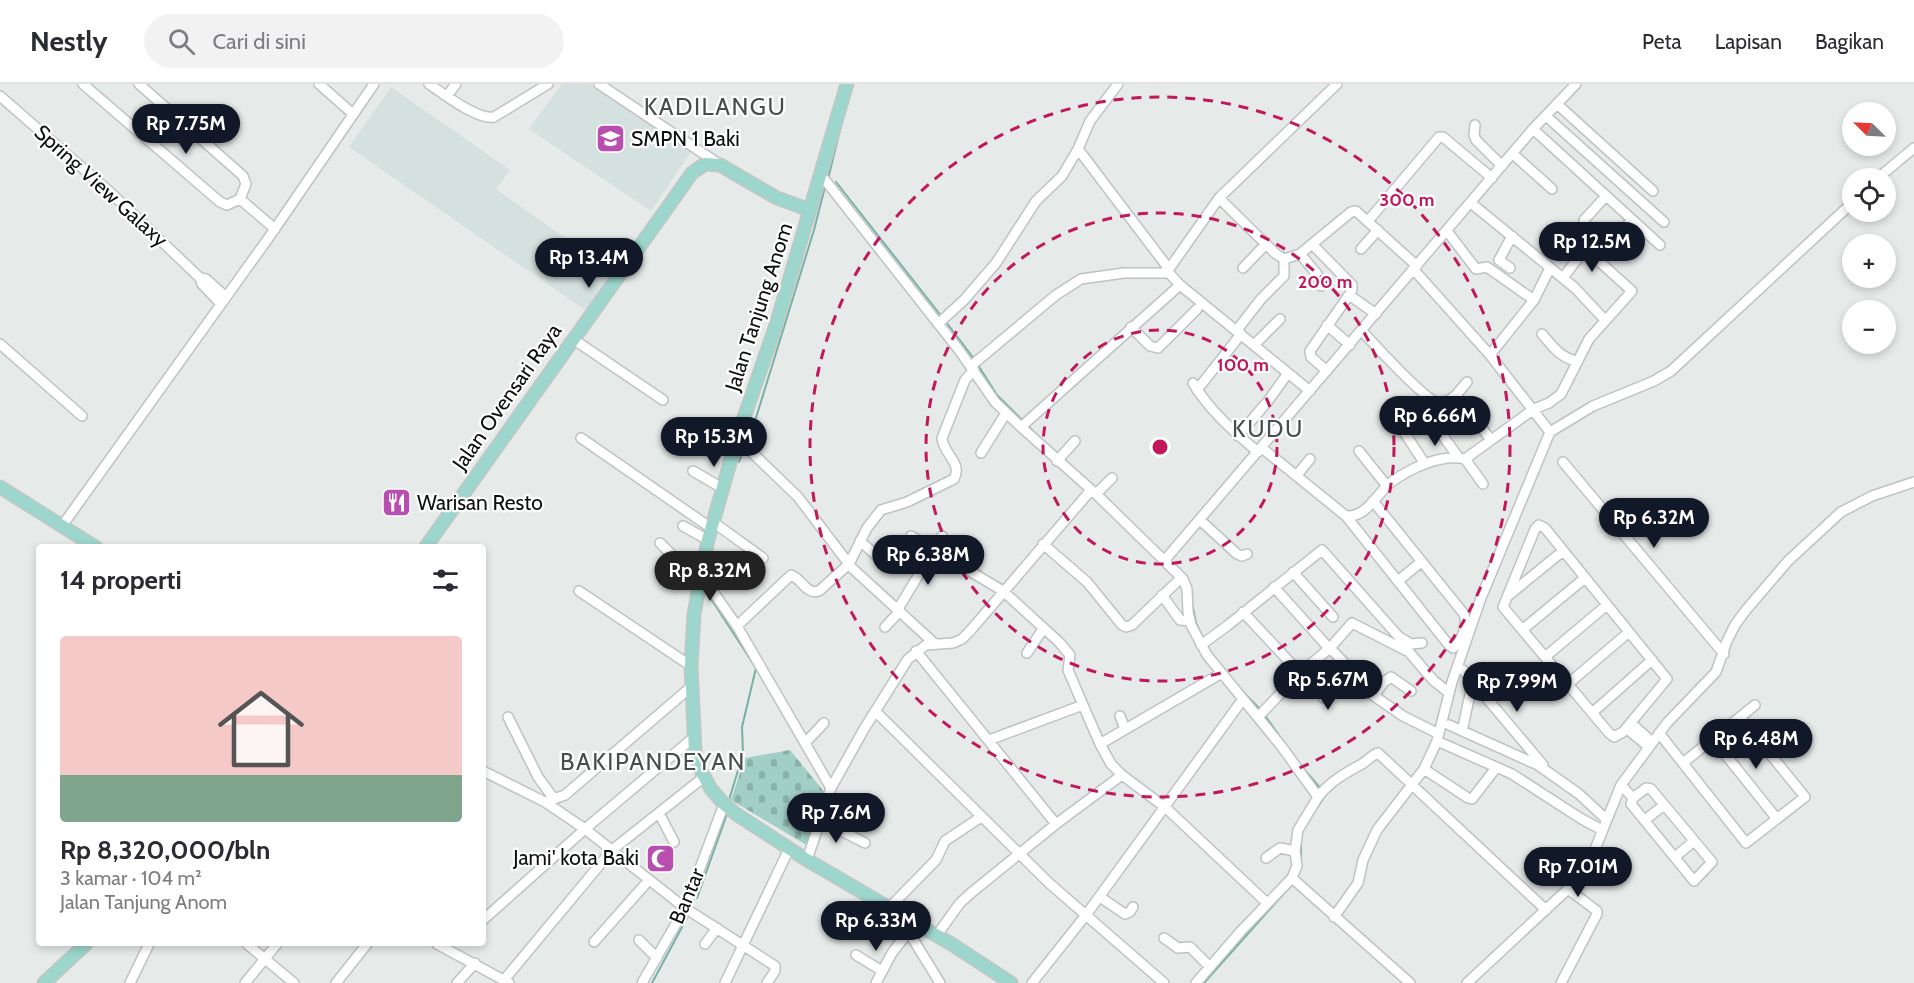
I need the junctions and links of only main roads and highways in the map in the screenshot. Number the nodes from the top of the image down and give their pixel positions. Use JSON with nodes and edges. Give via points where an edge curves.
{"nodes":[{"id":1,"x":847,"y":84,"type":"edge"},
{"id":2,"x":810,"y":210,"type":"junction"},
{"id":3,"x":0,"y":487,"type":"edge"},
{"id":4,"x":91,"y":544,"type":"edge"},
{"id":5,"x":427,"y":544,"type":"edge"},
{"id":6,"x":84,"y":946,"type":"edge"},
{"id":7,"x":44,"y":983,"type":"edge"},
{"id":8,"x":1011,"y":983,"type":"edge"}],
"edges":[{"from":1,"to":2,"type":"main road","name":"Jalan Tanjung Anom","via":[[825,180]]},
{"from":2,"to":5,"type":"main road","name":"Jalan Ovensari Raya","via":[[777,198],[720,165],[705,164],[692,172]]},
{"from":2,"to":8,"type":"main road","name":"Jalan Tanjung Anom","via":[[742,443],[722,488],[700,573],[691,666],[697,760],[724,804],[789,849],[890,907],[912,927],[937,935]]},
{"from":3,"to":4,"type":"main road"},
{"from":6,"to":7,"type":"main road"}]}
